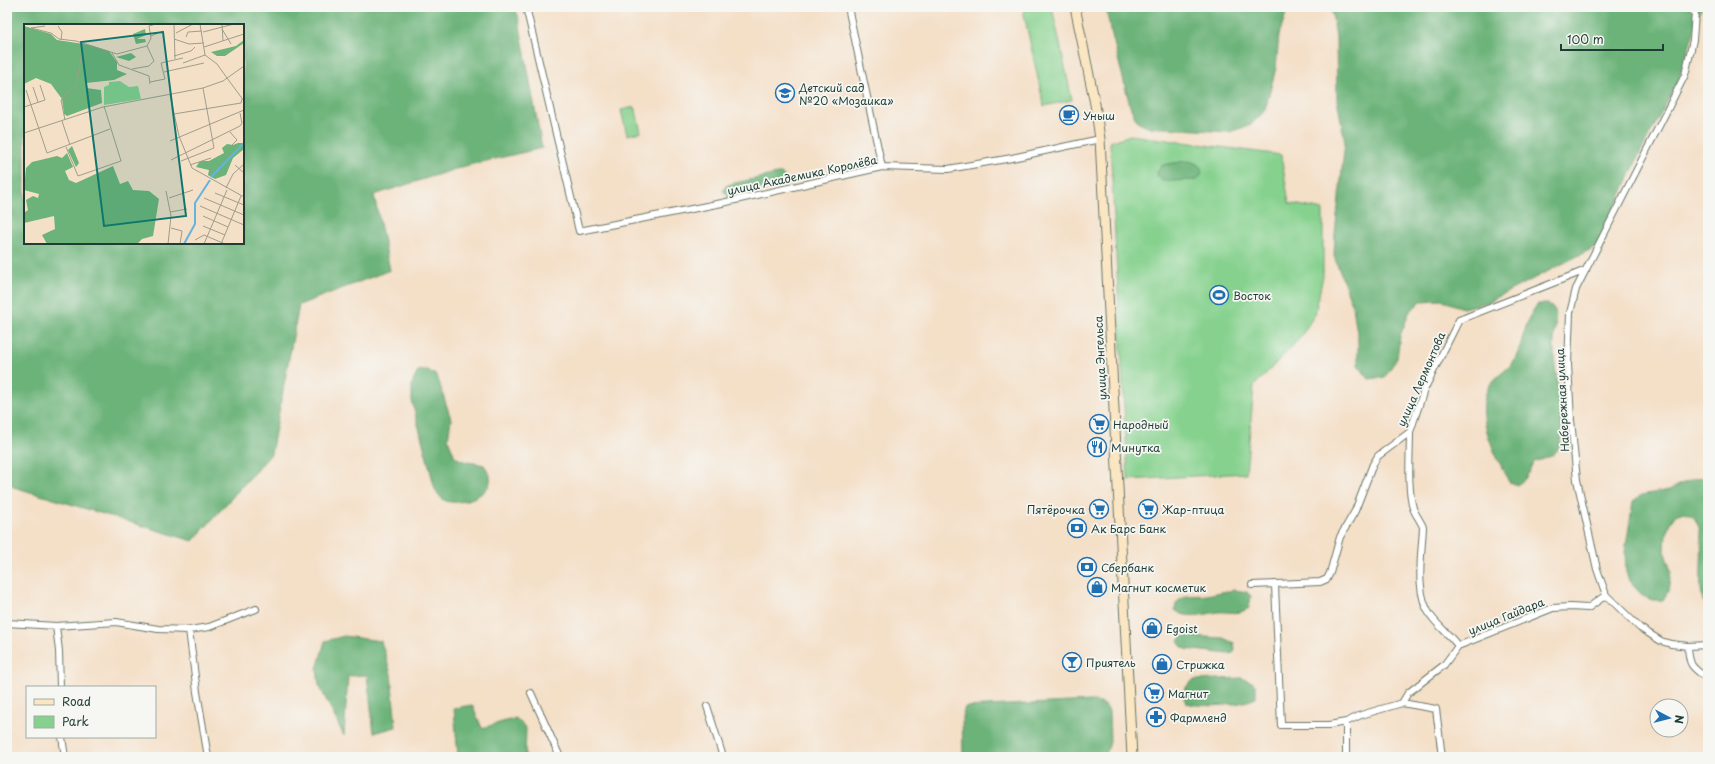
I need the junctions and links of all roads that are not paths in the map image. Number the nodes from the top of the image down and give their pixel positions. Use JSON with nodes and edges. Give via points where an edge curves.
{"nodes":[{"id":1,"x":526,"y":7,"type":"edge"},
{"id":2,"x":848,"y":7,"type":"edge"},
{"id":3,"x":1075,"y":7,"type":"edge"},
{"id":4,"x":1685,"y":7,"type":"edge"},
{"id":5,"x":1697,"y":10,"type":"edge"},
{"id":6,"x":1100,"y":139,"type":"junction"},
{"id":7,"x":882,"y":167,"type":"junction"},
{"id":8,"x":1586,"y":270,"type":"junction"},
{"id":9,"x":1410,"y":432,"type":"junction"},
{"id":10,"x":1252,"y":585,"type":"dead end"},
{"id":11,"x":1275,"y":585,"type":"junction"},
{"id":12,"x":1606,"y":595,"type":"junction"},
{"id":13,"x":256,"y":609,"type":"dead end"},
{"id":14,"x":7,"y":623,"type":"edge"},
{"id":15,"x":56,"y":626,"type":"junction"},
{"id":16,"x":189,"y":630,"type":"junction"},
{"id":17,"x":1708,"y":645,"type":"edge"},
{"id":18,"x":1458,"y":646,"type":"junction"},
{"id":19,"x":1688,"y":646,"type":"junction"},
{"id":20,"x":1708,"y":679,"type":"edge"},
{"id":21,"x":60,"y":686,"type":"edge"},
{"id":22,"x":531,"y":693,"type":"dead end"},
{"id":23,"x":1402,"y":703,"type":"junction"},
{"id":24,"x":707,"y":706,"type":"dead end"},
{"id":25,"x":1346,"y":722,"type":"junction"},
{"id":26,"x":62,"y":738,"type":"edge"},
{"id":27,"x":64,"y":757,"type":"edge"},
{"id":28,"x":208,"y":757,"type":"edge"},
{"id":29,"x":560,"y":757,"type":"edge"},
{"id":30,"x":723,"y":757,"type":"edge"},
{"id":31,"x":1132,"y":757,"type":"edge"},
{"id":32,"x":1346,"y":757,"type":"edge"},
{"id":33,"x":1442,"y":757,"type":"edge"}],
"edges":[{"from":1,"to":7,"type":"street","name":"улица Академика Королёва","via":[[579,231],[722,203]]},
{"from":2,"to":7,"type":"street"},
{"from":3,"to":6,"type":"main road","name":"улица Энгельса"},
{"from":4,"to":5,"type":"street"},
{"from":5,"to":8,"type":"street","name":"Набережная улица","via":[[1685,76]]},
{"from":6,"to":7,"type":"street","name":"улица Академика Королёва","via":[[1012,158],[948,168]]},
{"from":6,"to":31,"type":"main road","name":"улица Энгельса"},
{"from":8,"to":9,"type":"street","name":"улица Лермонтова","via":[[1460,320],[1424,390]]},
{"from":8,"to":12,"type":"street","name":"Набережная улица","via":[[1576,289],[1570,312],[1570,412],[1577,480],[1595,562]]},
{"from":9,"to":11,"type":"street","name":"улица Лермонтова","via":[[1378,456],[1373,464],[1355,511],[1340,537],[1327,579],[1320,582]]},
{"from":9,"to":18,"type":"street","name":"улица Гайдара","via":[[1411,497],[1413,509],[1423,527],[1421,591],[1430,615]]},
{"from":10,"to":11,"type":"street","name":"улица Лермонтова"},
{"from":11,"to":25,"type":"street","via":[[1281,725],[1329,725]]},
{"from":12,"to":18,"type":"street","name":"улица Гайдара","via":[[1588,608],[1553,608]]},
{"from":12,"to":19,"type":"street","name":"Набережная улица","via":[[1640,628],[1661,641]]},
{"from":13,"to":16,"type":"street","via":[[209,627]]},
{"from":14,"to":15,"type":"street"},
{"from":15,"to":16,"type":"street","via":[[116,622],[158,629]]},
{"from":15,"to":21,"type":"street"},
{"from":16,"to":28,"type":"street"},
{"from":17,"to":19,"type":"street","name":"Набережная улица"},
{"from":18,"to":23,"type":"street","name":"улица Гайдара","via":[[1444,665],[1408,693]]},
{"from":19,"to":20,"type":"street","via":[[1689,660],[1693,667]]},
{"from":22,"to":29,"type":"street"},
{"from":23,"to":25,"type":"street"},
{"from":23,"to":33,"type":"street","via":[[1436,709]]},
{"from":24,"to":30,"type":"street"},
{"from":25,"to":32,"type":"street"},
{"from":26,"to":27,"type":"street"}]}
